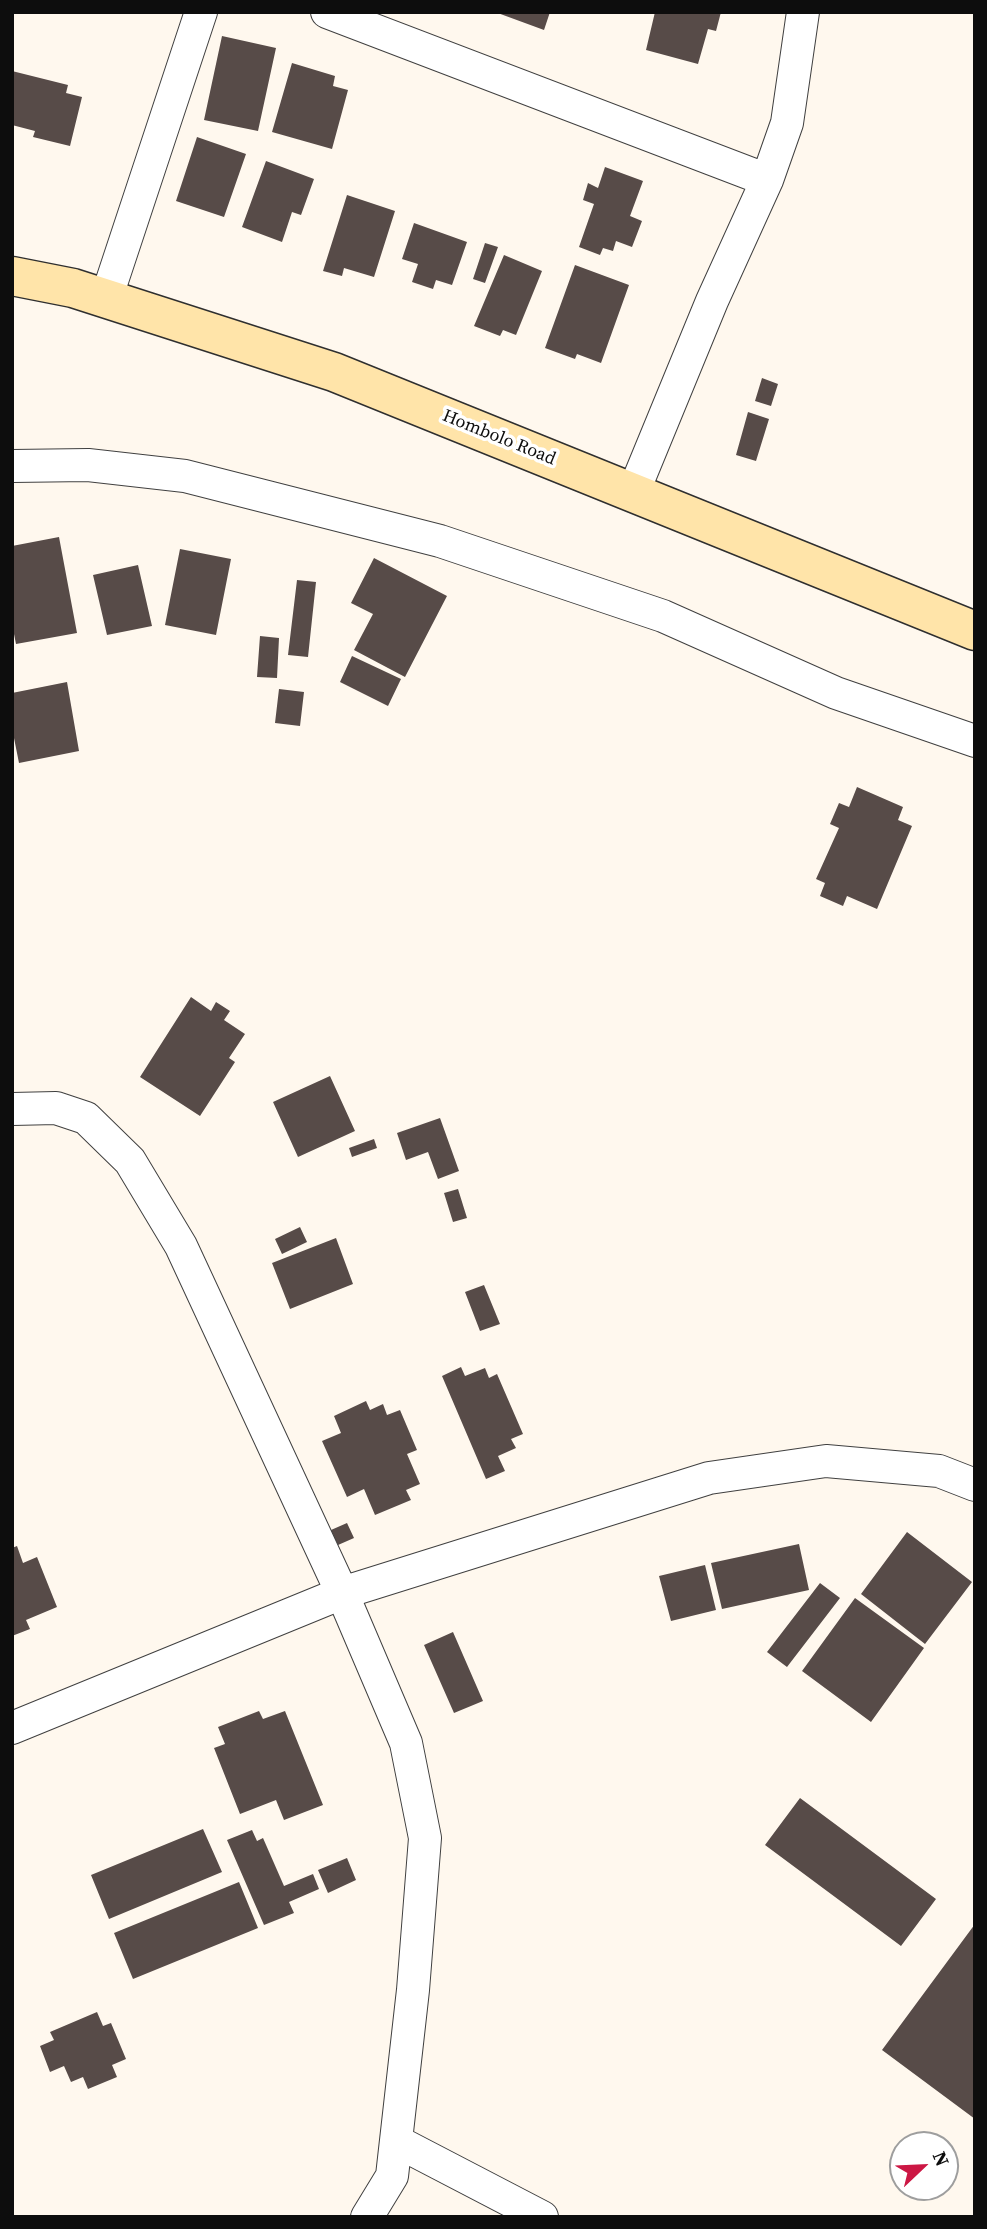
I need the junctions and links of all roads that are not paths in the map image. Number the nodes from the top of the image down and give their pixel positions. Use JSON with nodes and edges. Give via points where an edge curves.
{"nodes":[{"id":1,"x":201,"y":12,"type":"edge"},
{"id":2,"x":327,"y":12,"type":"edge"},
{"id":3,"x":803,"y":12,"type":"edge"},
{"id":4,"x":767,"y":180,"type":"junction"},
{"id":5,"x":12,"y":276,"type":"edge"},
{"id":6,"x":106,"y":299,"type":"junction"},
{"id":7,"x":12,"y":466,"type":"edge"},
{"id":8,"x":633,"y":493,"type":"junction"},
{"id":9,"x":975,"y":631,"type":"edge"},
{"id":10,"x":975,"y":741,"type":"edge"},
{"id":11,"x":12,"y":1109,"type":"edge"},
{"id":12,"x":975,"y":1485,"type":"edge"},
{"id":13,"x":342,"y":1593,"type":"junction"},
{"id":14,"x":12,"y":1728,"type":"edge"},
{"id":15,"x":396,"y":2141,"type":"junction"},
{"id":16,"x":367,"y":2217,"type":"edge"},
{"id":17,"x":542,"y":2217,"type":"edge"}],
"edges":[{"from":1,"to":6,"type":"street"},
{"from":2,"to":4,"type":"street"},
{"from":3,"to":4,"type":"street","via":[[787,123]]},
{"from":4,"to":8,"type":"street"},
{"from":5,"to":6,"type":"street","name":"Hombolo Road"},
{"from":6,"to":8,"type":"street","name":"Hombolo Road","via":[[334,372]]},
{"from":7,"to":10,"type":"street","via":[[88,465],[184,476],[440,541],[663,616],[836,693]]},
{"from":8,"to":9,"type":"street","name":"Hombolo Road"},
{"from":11,"to":13,"type":"street","via":[[56,1108],[86,1118],[131,1161],[181,1246]]},
{"from":12,"to":13,"type":"street","via":[[939,1471],[826,1461],[709,1478]]},
{"from":13,"to":14,"type":"street"},
{"from":13,"to":15,"type":"street","via":[[406,1743],[425,1838]]},
{"from":15,"to":16,"type":"street","via":[[392,2176]]},
{"from":15,"to":17,"type":"street"}]}
